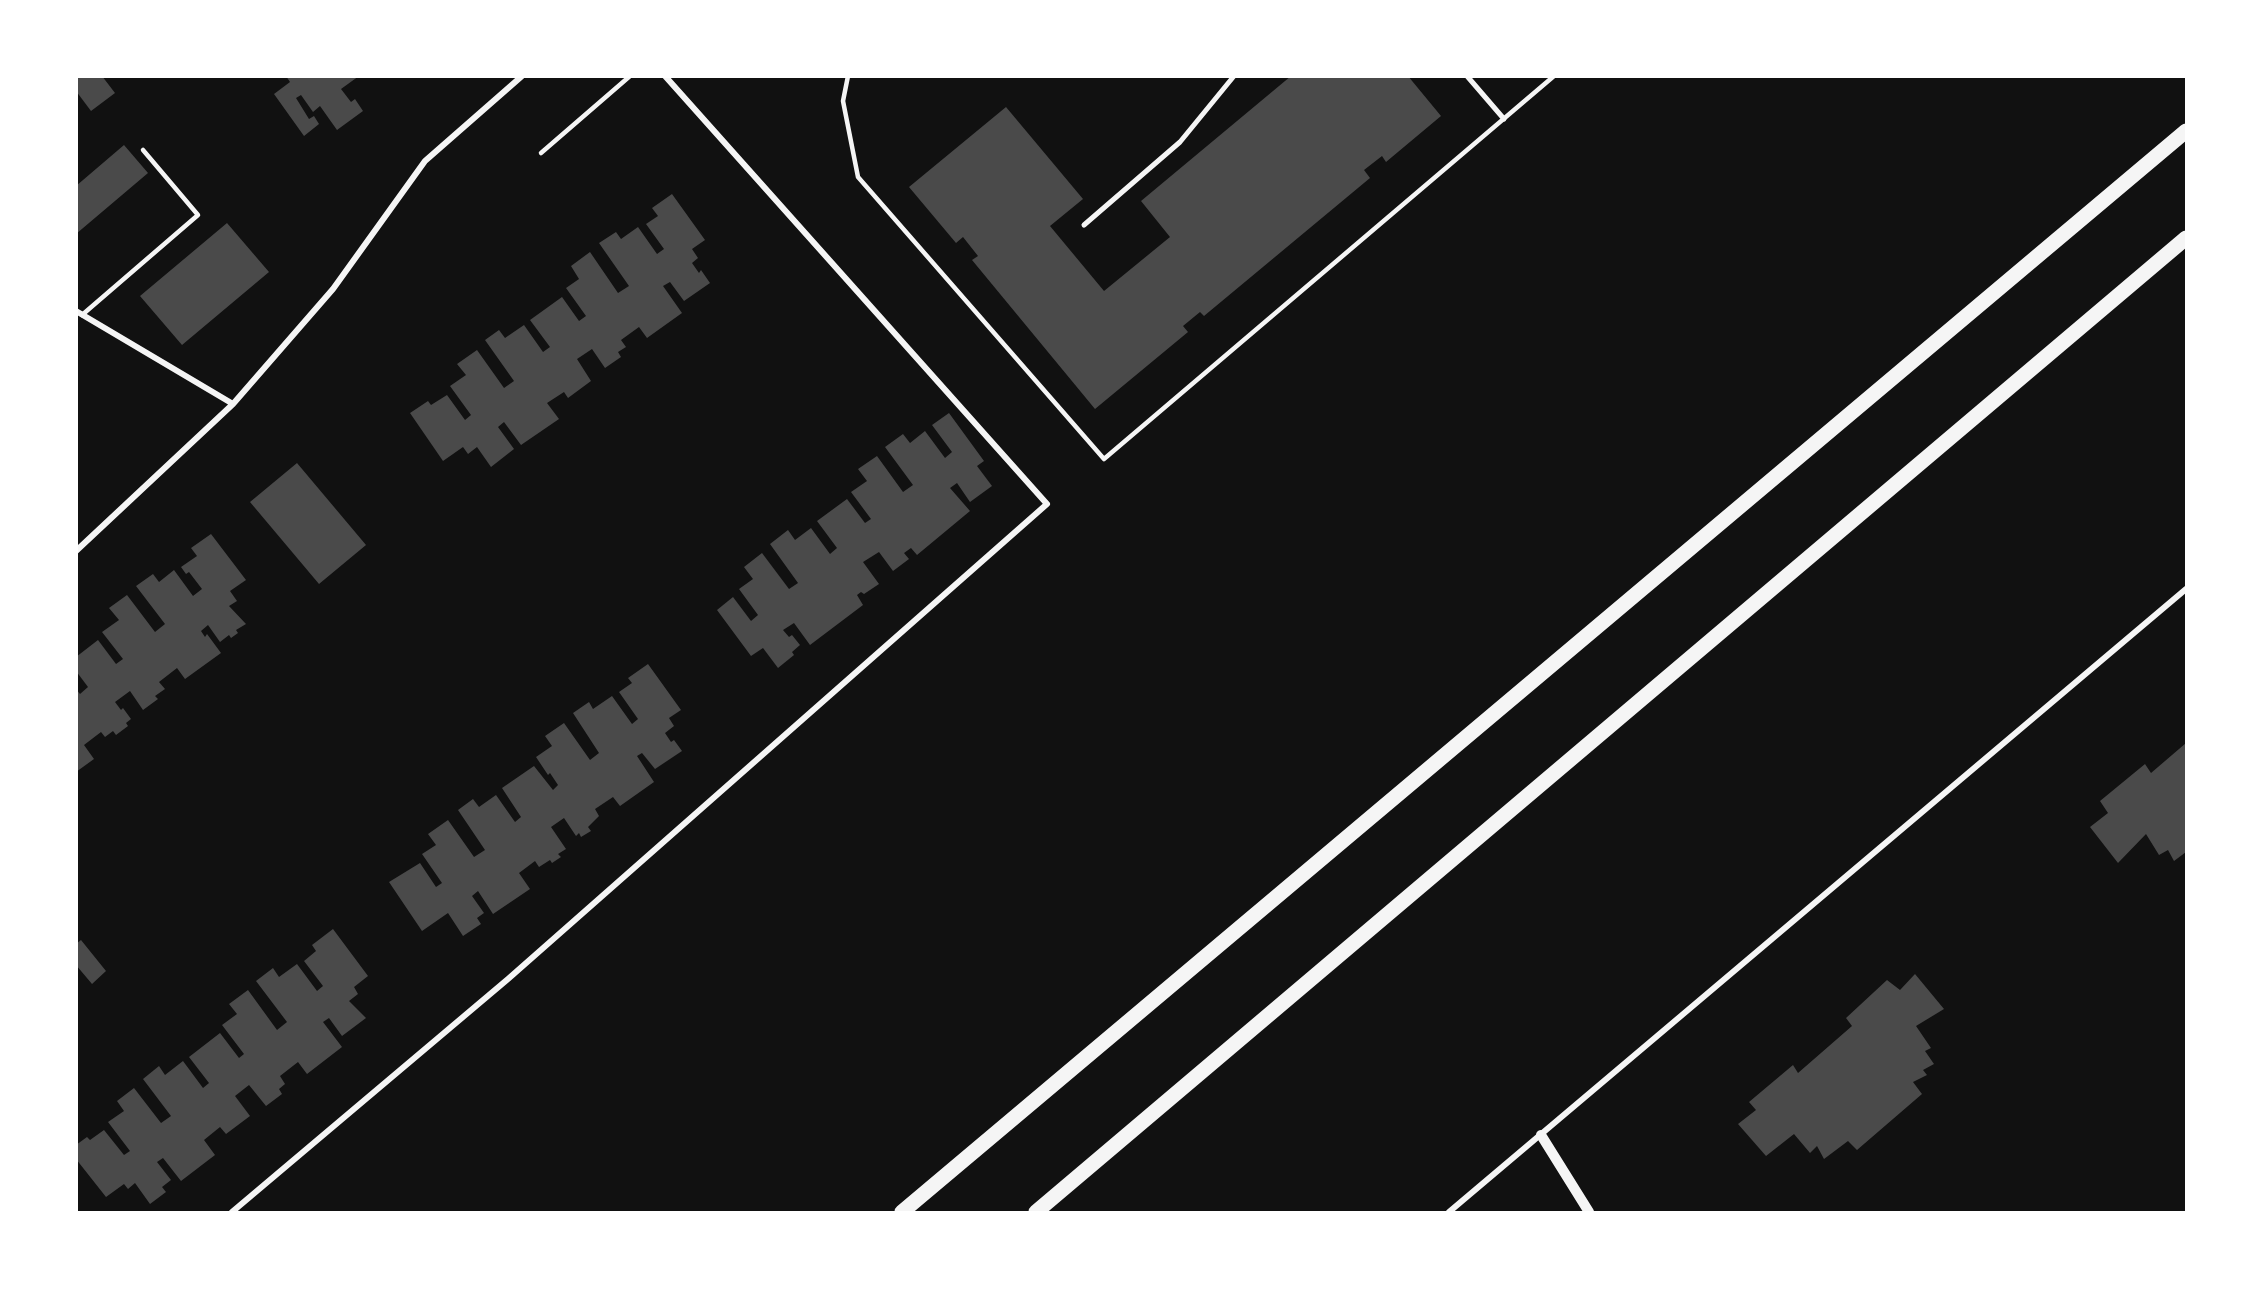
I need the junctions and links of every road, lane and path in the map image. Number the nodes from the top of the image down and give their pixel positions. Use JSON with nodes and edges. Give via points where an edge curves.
{"nodes":[{"id":1,"x":522,"y":76,"type":"edge"},
{"id":2,"x":630,"y":76,"type":"edge"},
{"id":3,"x":664,"y":76,"type":"edge"},
{"id":4,"x":848,"y":76,"type":"edge"},
{"id":5,"x":1234,"y":76,"type":"edge"},
{"id":6,"x":1467,"y":76,"type":"edge"},
{"id":7,"x":1554,"y":76,"type":"edge"},
{"id":8,"x":1504,"y":118,"type":"junction"},
{"id":9,"x":2187,"y":131,"type":"edge"},
{"id":10,"x":143,"y":150,"type":"dead end"},
{"id":11,"x":541,"y":153,"type":"dead end"},
{"id":12,"x":1084,"y":225,"type":"dead end"},
{"id":13,"x":2187,"y":238,"type":"edge"},
{"id":14,"x":79,"y":313,"type":"edge"},
{"id":15,"x":233,"y":404,"type":"junction"},
{"id":16,"x":76,"y":551,"type":"edge"},
{"id":17,"x":2187,"y":589,"type":"edge"},
{"id":18,"x":1541,"y":1135,"type":"junction"},
{"id":19,"x":232,"y":1212,"type":"edge"},
{"id":20,"x":902,"y":1212,"type":"edge"},
{"id":21,"x":1036,"y":1212,"type":"edge"},
{"id":22,"x":1449,"y":1212,"type":"edge"},
{"id":23,"x":1589,"y":1212,"type":"edge"}],
"edges":[{"from":1,"to":15,"type":"street","via":[[425,161],[333,289]]},
{"from":2,"to":11,"type":"lane"},
{"from":3,"to":19,"type":"street","via":[[1047,504],[508,980]]},
{"from":4,"to":8,"type":"lane","via":[[843,101],[858,177],[1104,459]]},
{"from":5,"to":12,"type":"street","via":[[1180,141]]},
{"from":6,"to":8,"type":"street"},
{"from":7,"to":8,"type":"lane"},
{"from":9,"to":20,"type":"main road"},
{"from":10,"to":14,"type":"lane","via":[[198,215]]},
{"from":13,"to":21,"type":"main road"},
{"from":14,"to":15,"type":"street"},
{"from":15,"to":16,"type":"street"},
{"from":17,"to":18,"type":"street"},
{"from":18,"to":22,"type":"street"},
{"from":18,"to":23,"type":"street"}]}
